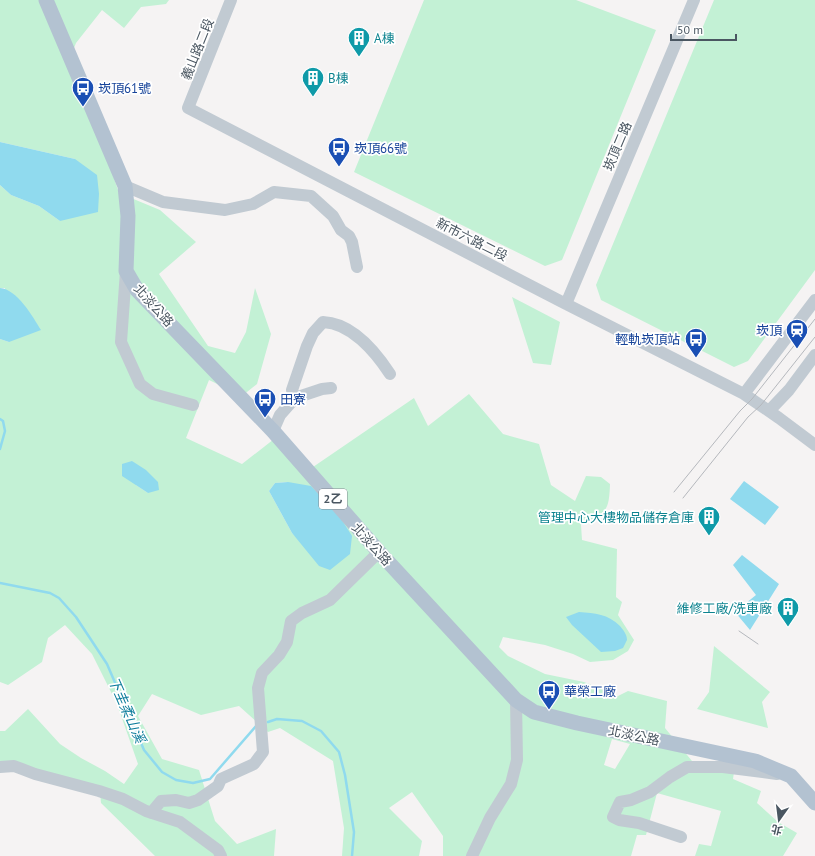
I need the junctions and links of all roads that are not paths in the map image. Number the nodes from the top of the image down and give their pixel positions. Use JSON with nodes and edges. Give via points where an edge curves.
{"nodes":[{"id":1,"x":46,"y":0,"type":"edge"},
{"id":2,"x":231,"y":0,"type":"edge"},
{"id":3,"x":694,"y":0,"type":"edge"},
{"id":4,"x":188,"y":108,"type":"joint"},
{"id":5,"x":125,"y":186,"type":"junction"},
{"id":6,"x":356,"y":267,"type":"dead end"},
{"id":7,"x":126,"y":271,"type":"junction"},
{"id":8,"x":815,"y":300,"type":"edge"},
{"id":9,"x":566,"y":304,"type":"junction"},
{"id":10,"x":815,"y":355,"type":"edge"},
{"id":11,"x":390,"y":374,"type":"dead end"},
{"id":12,"x":331,"y":388,"type":"dead end"},
{"id":13,"x":744,"y":394,"type":"junction"},
{"id":14,"x":295,"y":398,"type":"junction"},
{"id":15,"x":193,"y":404,"type":"dead end"},
{"id":16,"x":769,"y":411,"type":"junction"},
{"id":17,"x":273,"y":431,"type":"junction"},
{"id":18,"x":815,"y":445,"type":"edge"},
{"id":19,"x":379,"y":552,"type":"junction"},
{"id":20,"x":516,"y":700,"type":"junction"},
{"id":21,"x":0,"y":767,"type":"edge"},
{"id":22,"x":790,"y":776,"type":"junction"},
{"id":23,"x":815,"y":803,"type":"edge"},
{"id":24,"x":151,"y":812,"type":"junction"},
{"id":25,"x":681,"y":837,"type":"dead end"},
{"id":26,"x":221,"y":856,"type":"edge"},
{"id":27,"x":472,"y":856,"type":"edge"}],
"edges":[{"from":1,"to":5,"type":"main road","name":"北淡公路"},
{"from":2,"to":4,"type":"street","name":"義山路二段"},
{"from":3,"to":9,"type":"street","name":"崁頂二路"},
{"from":4,"to":9,"type":"street","name":"新市六路二段"},
{"from":5,"to":6,"type":"street","via":[[163,202],[225,210],[253,204],[274,192],[311,196],[349,236]]},
{"from":5,"to":7,"type":"main road","name":"北淡公路","via":[[128,216]]},
{"from":7,"to":15,"type":"street","via":[[121,342],[140,384],[153,394]]},
{"from":7,"to":17,"type":"main road","name":"北淡公路","number":"2乙","via":[[137,290]]},
{"from":8,"to":13,"type":"street"},
{"from":9,"to":13,"type":"street","name":"新市六路二段"},
{"from":10,"to":16,"type":"street","via":[[789,390]]},
{"from":11,"to":14,"type":"street","via":[[379,358],[354,334],[331,323],[322,322],[307,346],[292,390]]},
{"from":12,"to":14,"type":"street"},
{"from":13,"to":16,"type":"street","name":"新市六路二段"},
{"from":14,"to":17,"type":"street","via":[[280,415]]},
{"from":16,"to":18,"type":"street","name":"新市六路二段"},
{"from":17,"to":19,"type":"main road","name":"北淡公路","number":"2乙"},
{"from":19,"to":20,"type":"main road","name":"北淡公路","number":"2乙"},
{"from":19,"to":24,"type":"street","via":[[330,600],[291,620],[287,642],[262,673],[258,688],[263,752],[254,764],[221,779],[218,786],[198,800],[189,803],[176,800],[161,801]]},
{"from":20,"to":22,"type":"main road","name":"北淡公路","number":"2乙","via":[[534,712],[755,761]]},
{"from":20,"to":27,"type":"street","via":[[517,760],[511,784],[490,818]]},
{"from":21,"to":24,"type":"street","via":[[14,766],[99,791]]},
{"from":22,"to":23,"type":"main road","name":"北淡公路","number":"2乙"},
{"from":22,"to":25,"type":"street","via":[[723,767],[687,767],[650,792],[620,802],[613,817]]},
{"from":24,"to":26,"type":"street","via":[[180,822],[218,850]]}]}
